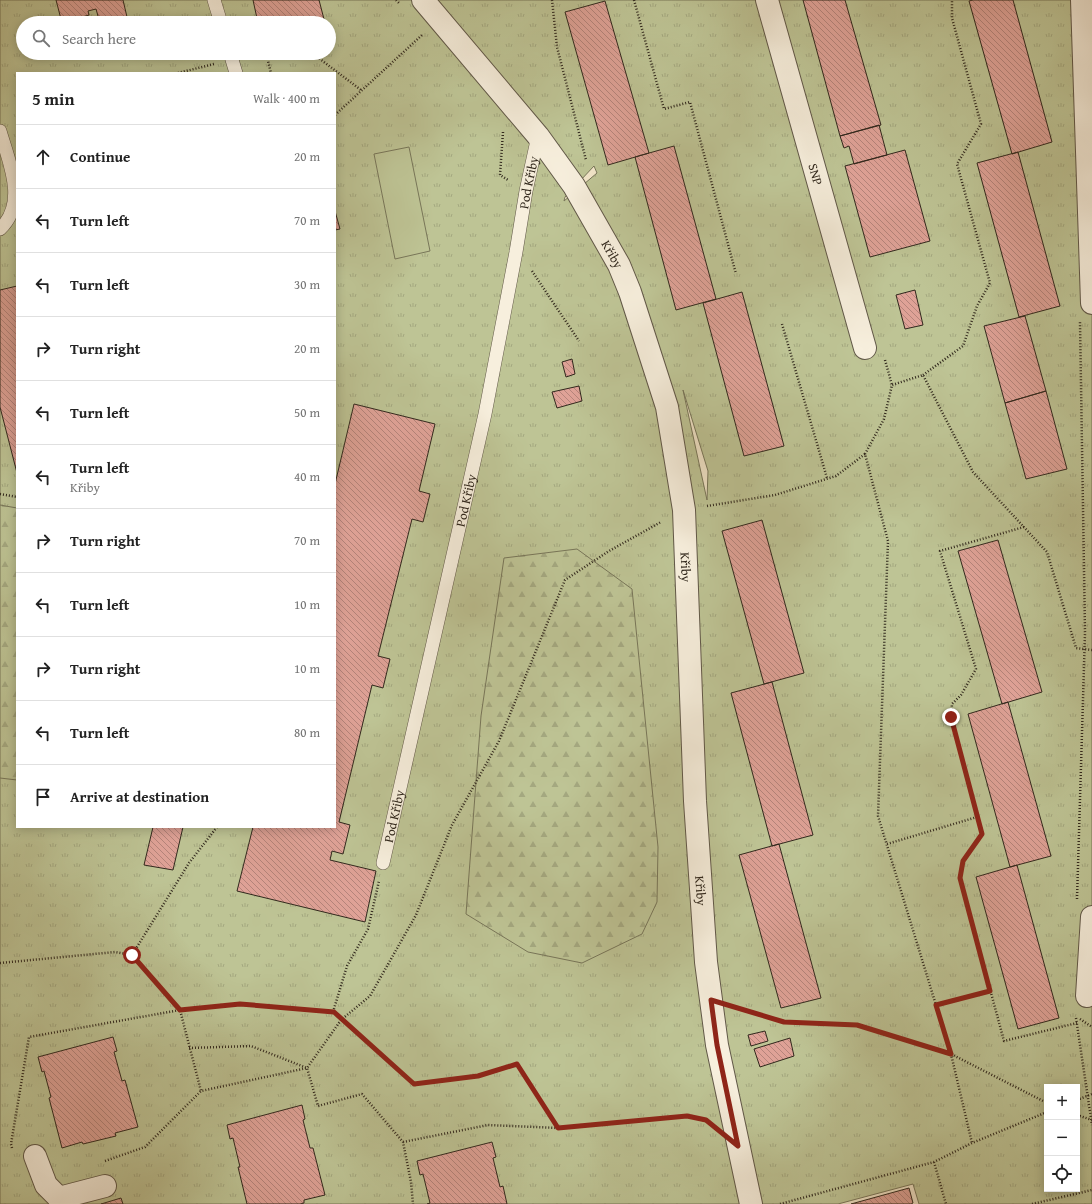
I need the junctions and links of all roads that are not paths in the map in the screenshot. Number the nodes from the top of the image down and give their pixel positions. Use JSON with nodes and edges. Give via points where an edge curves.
{"nodes":[{"id":1,"x":214,"y":0,"type":"edge"},
{"id":2,"x":423,"y":0,"type":"edge"},
{"id":3,"x":767,"y":0,"type":"edge"},
{"id":4,"x":1082,"y":0,"type":"edge"},
{"id":5,"x":219,"y":16,"type":"edge"},
{"id":6,"x":232,"y":60,"type":"edge"},
{"id":7,"x":236,"y":72,"type":"edge"},
{"id":8,"x":0,"y":131,"type":"edge"},
{"id":9,"x":538,"y":136,"type":"junction"},
{"id":10,"x":0,"y":229,"type":"edge"},
{"id":11,"x":1086,"y":310,"type":"edge"},
{"id":12,"x":864,"y":348,"type":"dead end"},
{"id":13,"x":383,"y":863,"type":"road end"},
{"id":14,"x":1085,"y":911,"type":"edge"},
{"id":15,"x":1087,"y":996,"type":"road end"},
{"id":16,"x":35,"y":1156,"type":"road end"},
{"id":17,"x":105,"y":1186,"type":"dead end"},
{"id":18,"x":58,"y":1201,"type":"edge"},
{"id":19,"x":751,"y":1204,"type":"edge"}],
"edges":[{"from":1,"to":5,"type":"lane"},
{"from":2,"to":9,"type":"street","name":"Křiby"},
{"from":3,"to":12,"type":"street","name":"SNP"},
{"from":4,"to":11,"type":"street"},
{"from":6,"to":7,"type":"lane"},
{"from":8,"to":10,"type":"lane","via":[[14,176],[11,215]]},
{"from":9,"to":13,"type":"lane","name":"Pod Křiby","via":[[483,422]]},
{"from":9,"to":19,"type":"street","name":"Křiby","via":[[574,186],[619,265],[667,407],[684,510],[695,801],[706,962],[717,1045]]},
{"from":14,"to":15,"type":"street"},
{"from":16,"to":18,"type":"street","via":[[46,1185]]},
{"from":17,"to":18,"type":"street"}]}
